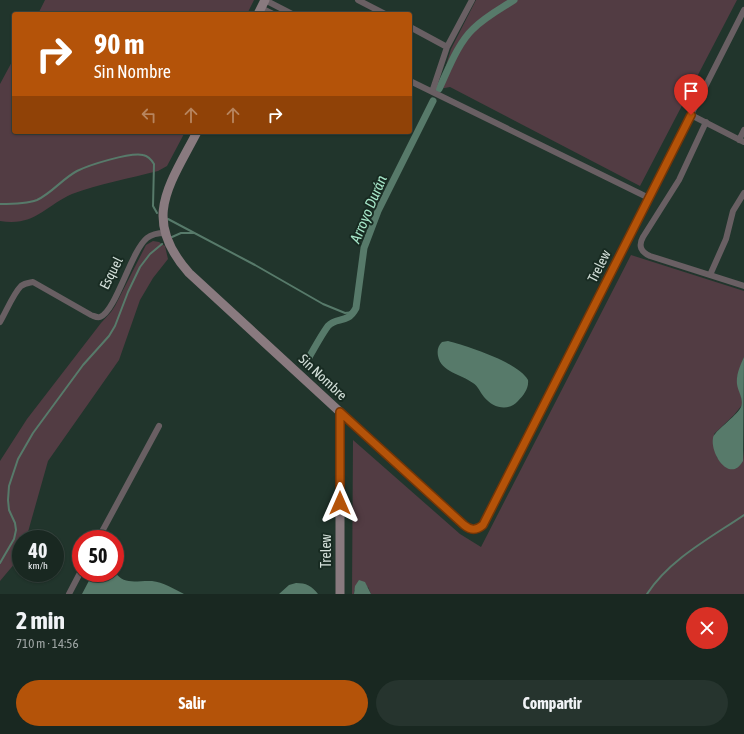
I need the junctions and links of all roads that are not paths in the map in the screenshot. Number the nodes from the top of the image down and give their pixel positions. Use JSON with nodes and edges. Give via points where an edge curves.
{"nodes":[{"id":1,"x":358,"y":0,"type":"edge"},
{"id":2,"x":472,"y":0,"type":"edge"},
{"id":3,"x":262,"y":6,"type":"edge"},
{"id":4,"x":744,"y":10,"type":"edge"},
{"id":5,"x":270,"y":12,"type":"edge"},
{"id":6,"x":284,"y":12,"type":"edge"},
{"id":7,"x":381,"y":12,"type":"edge"},
{"id":8,"x":412,"y":28,"type":"edge"},
{"id":9,"x":447,"y":47,"type":"junction"},
{"id":10,"x":412,"y":82,"type":"edge"},
{"id":11,"x":432,"y":92,"type":"junction"},
{"id":12,"x":691,"y":115,"type":"junction"},
{"id":13,"x":706,"y":122,"type":"junction"},
{"id":14,"x":744,"y":130,"type":"edge"},
{"id":15,"x":196,"y":134,"type":"edge"},
{"id":16,"x":741,"y":141,"type":"edge"},
{"id":17,"x":744,"y":193,"type":"edge"},
{"id":18,"x":649,"y":198,"type":"junction"},
{"id":19,"x":165,"y":233,"type":"junction"},
{"id":20,"x":710,"y":275,"type":"junction"},
{"id":21,"x":744,"y":286,"type":"edge"},
{"id":22,"x":0,"y":322,"type":"edge"},
{"id":23,"x":340,"y":412,"type":"junction"},
{"id":24,"x":159,"y":426,"type":"dead end"},
{"id":25,"x":103,"y":530,"type":"edge"},
{"id":26,"x":475,"y":530,"type":"joint"},
{"id":27,"x":75,"y":582,"type":"edge"},
{"id":28,"x":69,"y":594,"type":"edge"},
{"id":29,"x":340,"y":594,"type":"edge"}],
"edges":[{"from":1,"to":7,"type":"street"},
{"from":2,"to":9,"type":"street"},
{"from":3,"to":5,"type":"street"},
{"from":3,"to":6,"type":"street"},
{"from":4,"to":12,"type":"street","name":"Trelew"},
{"from":8,"to":9,"type":"street"},
{"from":9,"to":11,"type":"street"},
{"from":10,"to":11,"type":"street"},
{"from":11,"to":18,"type":"street"},
{"from":12,"to":13,"type":"street"},
{"from":12,"to":18,"type":"street","name":"Trelew"},
{"from":13,"to":16,"type":"street"},
{"from":13,"to":20,"type":"street","via":[[682,176],[640,244],[642,250],[650,256]]},
{"from":14,"to":16,"type":"street"},
{"from":15,"to":19,"type":"main road","via":[[164,201]]},
{"from":17,"to":20,"type":"street","via":[[733,211],[726,238]]},
{"from":18,"to":26,"type":"street","name":"Trelew","via":[[486,521]]},
{"from":19,"to":22,"type":"street","name":"Esquel","via":[[152,235],[142,243],[115,297],[99,318],[33,282],[22,285]]},
{"from":19,"to":23,"type":"main road","name":"Sin Nombre","via":[[175,254],[190,273]]},
{"from":20,"to":21,"type":"street"},
{"from":23,"to":26,"type":"street","name":"Sin Nombre","via":[[464,525]]},
{"from":23,"to":29,"type":"main road","name":"Trelew"},
{"from":24,"to":25,"type":"street"},
{"from":27,"to":28,"type":"street"}]}
